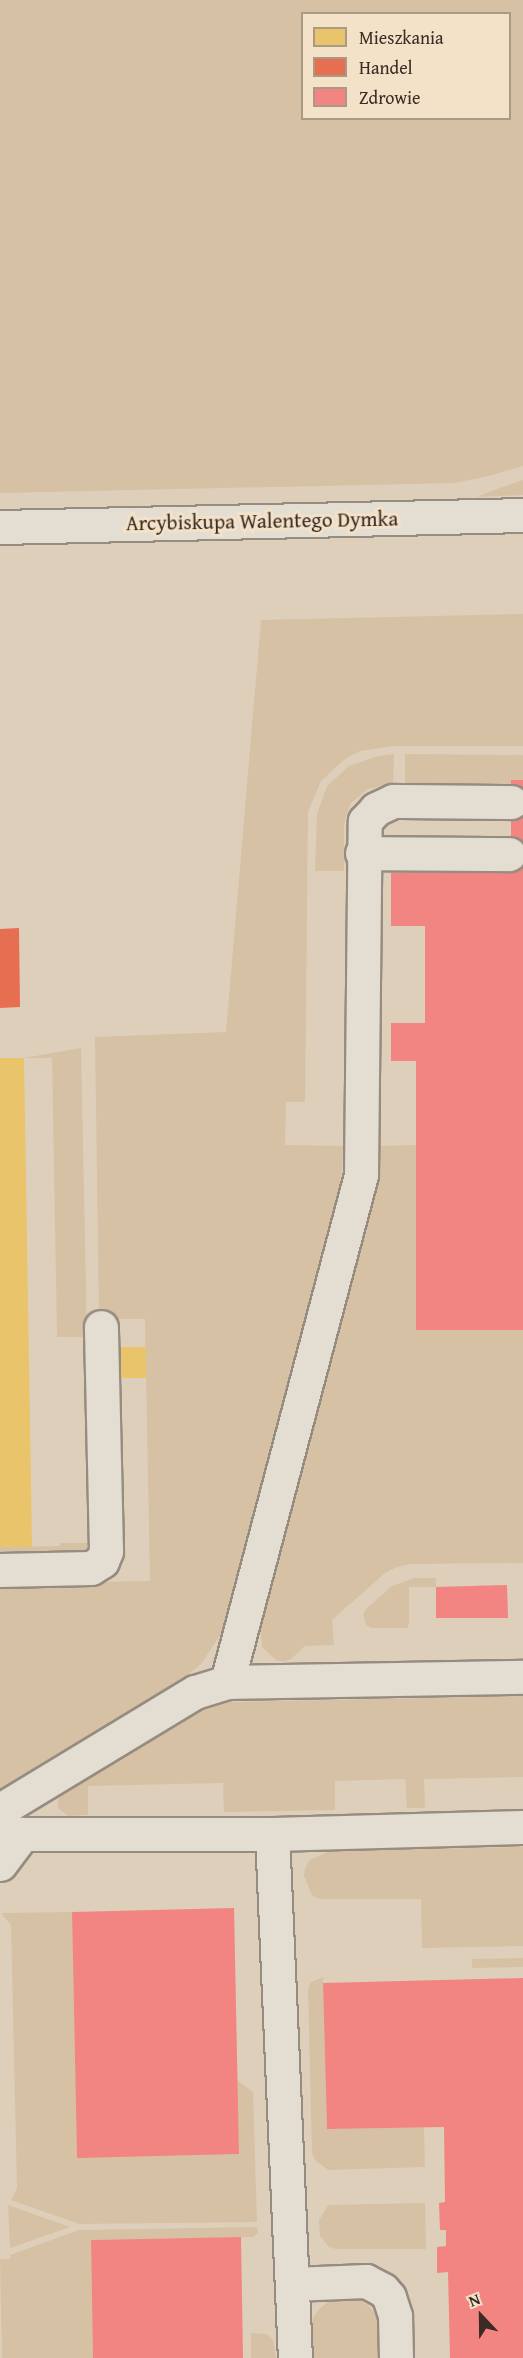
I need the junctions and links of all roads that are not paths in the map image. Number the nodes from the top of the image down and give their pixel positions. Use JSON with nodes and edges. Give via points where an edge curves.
{"nodes":[{"id":1,"x":523,"y":515,"type":"edge"},
{"id":2,"x":0,"y":527,"type":"edge"},
{"id":3,"x":511,"y":802,"type":"dead end"},
{"id":4,"x":363,"y":853,"type":"junction"},
{"id":5,"x":509,"y":854,"type":"dead end"},
{"id":6,"x":101,"y":1327,"type":"dead end"},
{"id":7,"x":0,"y":1570,"type":"edge"},
{"id":8,"x":523,"y":1677,"type":"edge"},
{"id":9,"x":227,"y":1682,"type":"junction"},
{"id":10,"x":0,"y":1810,"type":"edge"},
{"id":11,"x":523,"y":1827,"type":"edge"},
{"id":12,"x":12,"y":1834,"type":"edge"},
{"id":13,"x":272,"y":1834,"type":"junction"},
{"id":14,"x":0,"y":1864,"type":"edge"},
{"id":15,"x":293,"y":2284,"type":"junction"},
{"id":16,"x":295,"y":2358,"type":"edge"},
{"id":17,"x":396,"y":2358,"type":"edge"}],
"edges":[{"from":1,"to":2,"type":"street","name":"Arcybiskupa Walentego Dymka"},
{"from":3,"to":4,"type":"street","via":[[393,801],[376,809],[365,821]]},
{"from":4,"to":5,"type":"street"},
{"from":4,"to":9,"type":"street","via":[[361,1175]]},
{"from":6,"to":7,"type":"street","via":[[106,1551],[102,1561],[91,1568]]},
{"from":8,"to":9,"type":"street"},
{"from":9,"to":10,"type":"street","via":[[195,1692]]},
{"from":11,"to":13,"type":"street"},
{"from":12,"to":13,"type":"street"},
{"from":12,"to":14,"type":"street"},
{"from":13,"to":15,"type":"street"},
{"from":15,"to":16,"type":"street"},
{"from":15,"to":17,"type":"street","via":[[366,2281],[382,2290],[389,2297],[395,2316]]}]}
